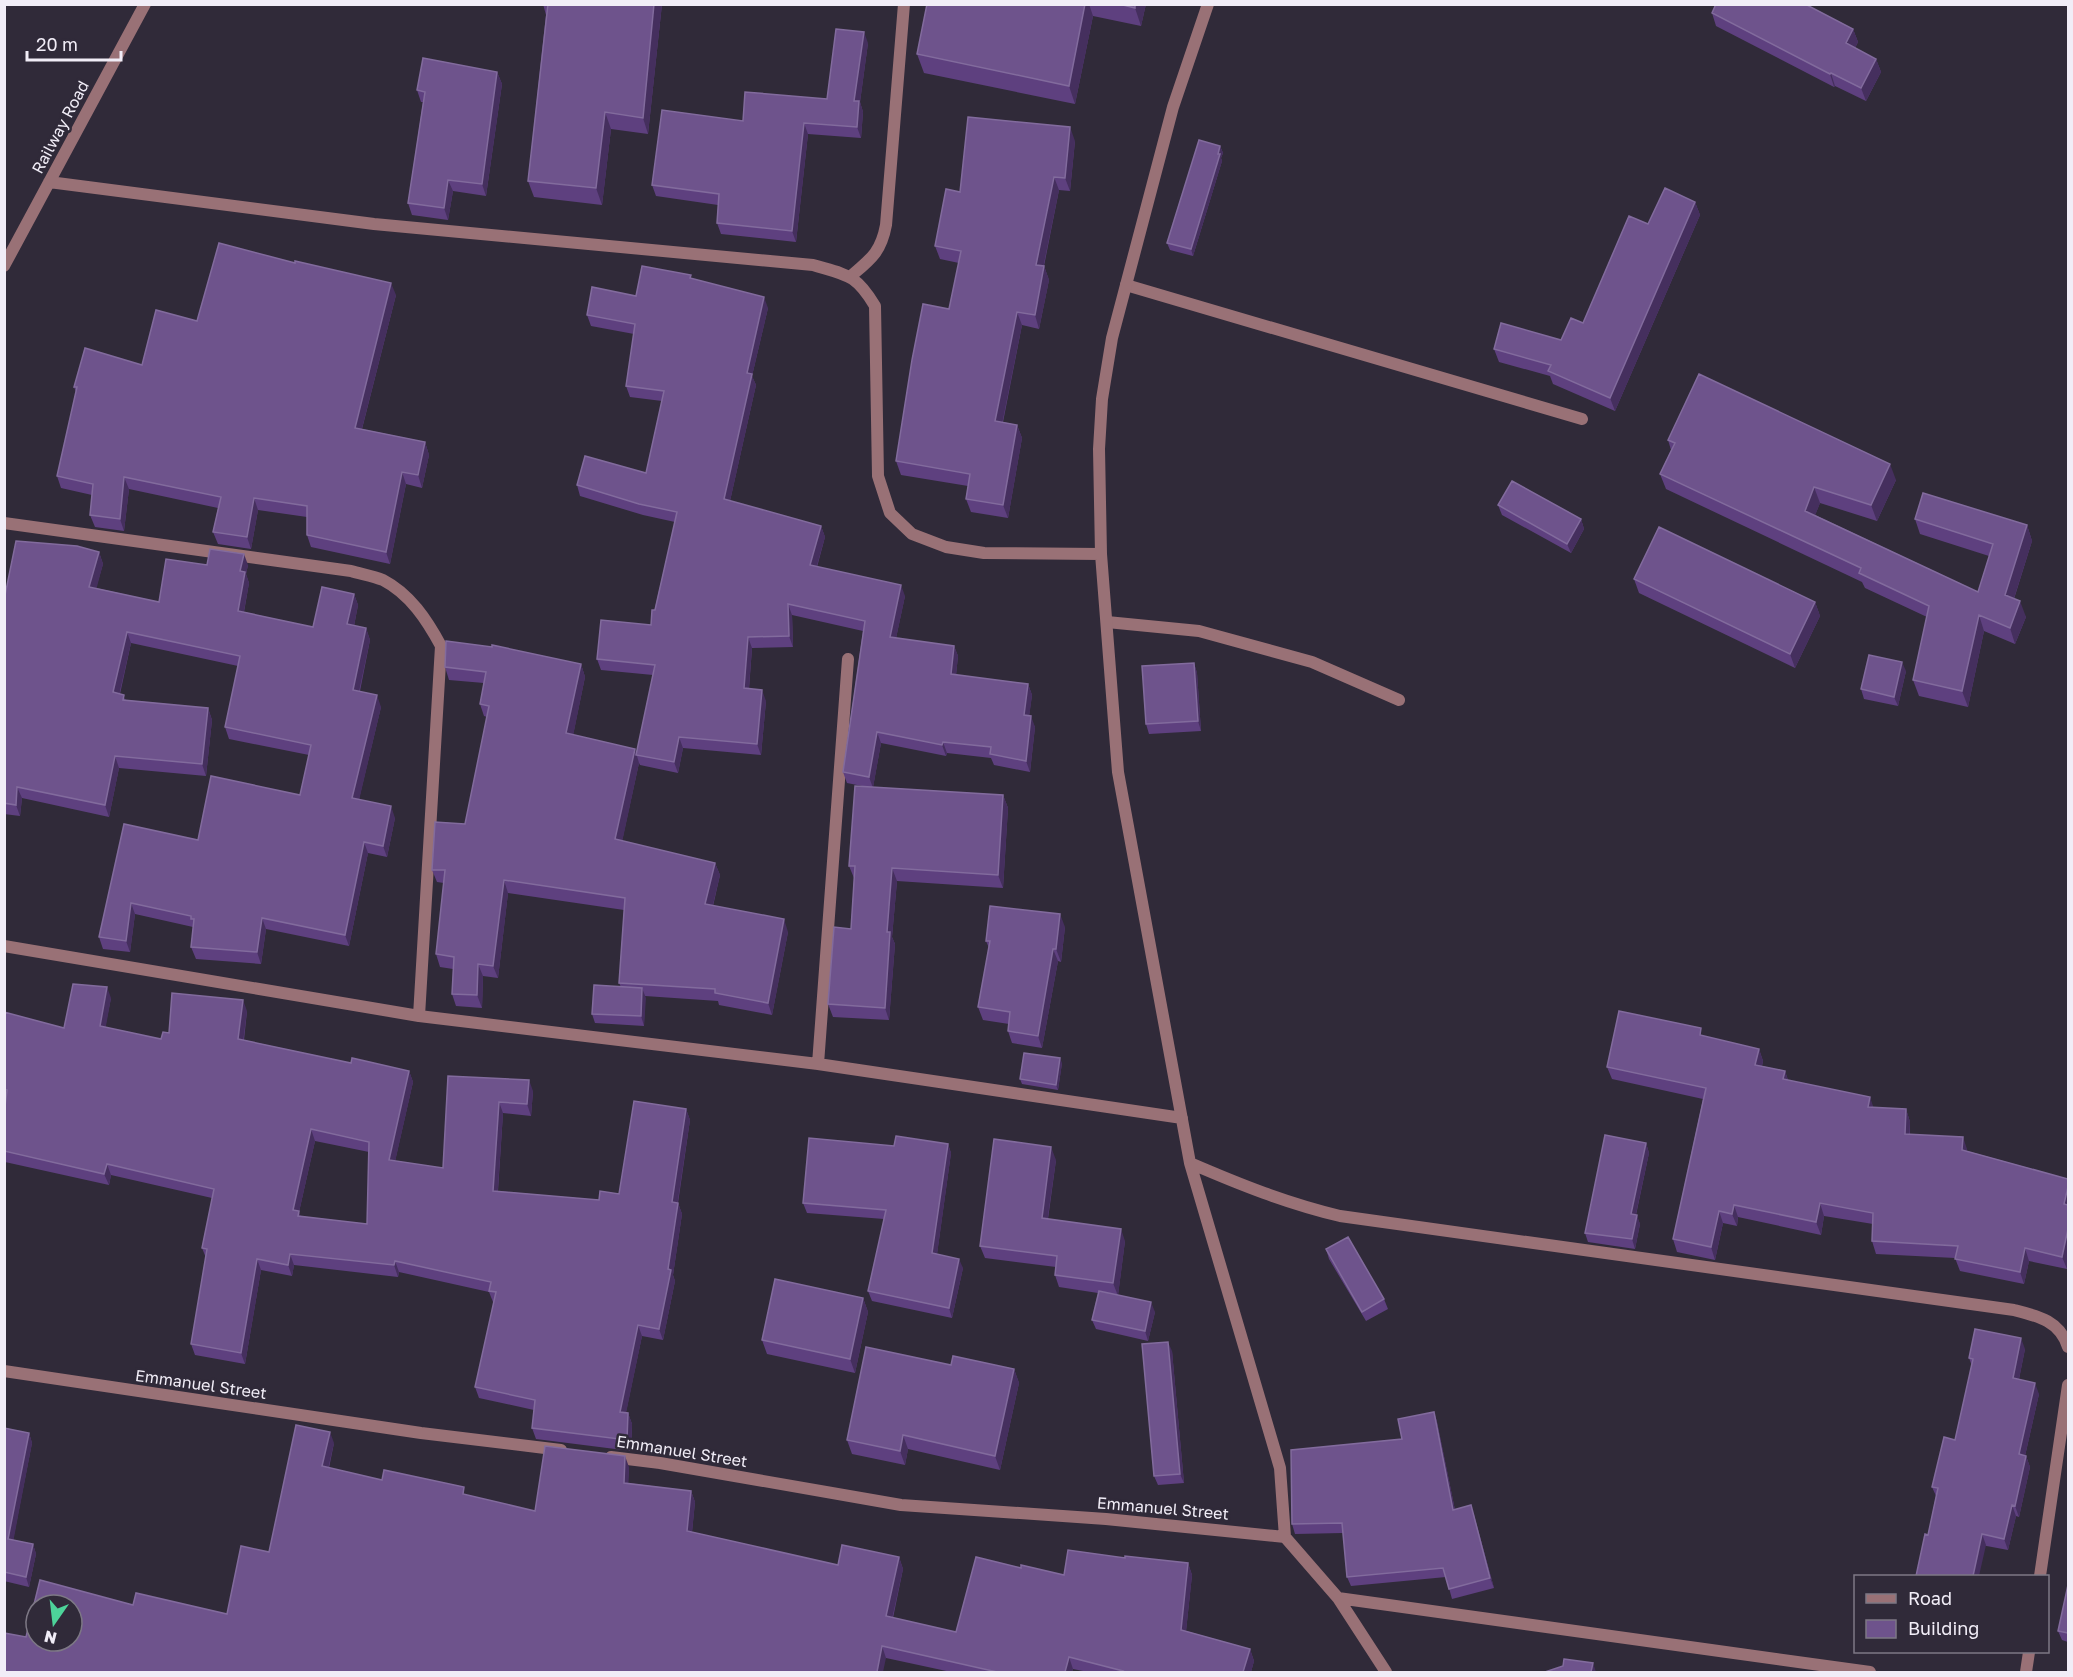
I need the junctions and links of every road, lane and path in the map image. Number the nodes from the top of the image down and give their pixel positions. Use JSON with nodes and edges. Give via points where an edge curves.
{"nodes":[{"id":1,"x":145,"y":4,"type":"edge"},
{"id":2,"x":904,"y":4,"type":"edge"},
{"id":3,"x":1208,"y":4,"type":"edge"},
{"id":4,"x":49,"y":182,"type":"junction"},
{"id":5,"x":4,"y":266,"type":"edge"},
{"id":6,"x":851,"y":276,"type":"junction"},
{"id":7,"x":1126,"y":285,"type":"junction"},
{"id":8,"x":1582,"y":419,"type":"dead end"},
{"id":9,"x":4,"y":523,"type":"edge"},
{"id":10,"x":1101,"y":554,"type":"junction"},
{"id":11,"x":1107,"y":622,"type":"junction"},
{"id":12,"x":848,"y":659,"type":"dead end"},
{"id":13,"x":1398,"y":700,"type":"dead end"},
{"id":14,"x":4,"y":946,"type":"edge"},
{"id":15,"x":419,"y":1016,"type":"junction"},
{"id":16,"x":818,"y":1064,"type":"junction"},
{"id":17,"x":1182,"y":1118,"type":"junction"},
{"id":18,"x":1190,"y":1163,"type":"junction"},
{"id":19,"x":2068,"y":1347,"type":"edge"},
{"id":20,"x":4,"y":1371,"type":"edge"},
{"id":21,"x":2068,"y":1385,"type":"edge"},
{"id":22,"x":569,"y":1451,"type":"edge"},
{"id":23,"x":603,"y":1456,"type":"edge"},
{"id":24,"x":1285,"y":1537,"type":"junction"},
{"id":25,"x":2040,"y":1575,"type":"edge"},
{"id":26,"x":1338,"y":1598,"type":"junction"},
{"id":27,"x":2029,"y":1653,"type":"edge"},
{"id":28,"x":1386,"y":1672,"type":"edge"},
{"id":29,"x":1870,"y":1672,"type":"edge"},
{"id":30,"x":2026,"y":1672,"type":"edge"}],
"edges":[{"from":1,"to":4,"type":"street","name":"Railway Road"},
{"from":2,"to":6,"type":"street","via":[[883,242],[875,256]]},
{"from":3,"to":7,"type":"street","via":[[1173,107]]},
{"from":4,"to":5,"type":"street","name":"Railway Road"},
{"from":4,"to":6,"type":"street","via":[[374,224],[813,265]]},
{"from":6,"to":10,"type":"street","via":[[875,306],[878,476],[890,513],[912,534],[946,547],[984,553]]},
{"from":7,"to":8,"type":"street"},
{"from":7,"to":10,"type":"street","via":[[1102,399]]},
{"from":9,"to":15,"type":"street","via":[[351,571],[382,580],[411,601],[441,646]]},
{"from":10,"to":11,"type":"street"},
{"from":11,"to":13,"type":"street","via":[[1199,631],[1312,662]]},
{"from":11,"to":17,"type":"street","via":[[1118,772]]},
{"from":12,"to":16,"type":"street"},
{"from":14,"to":15,"type":"street"},
{"from":15,"to":16,"type":"street"},
{"from":16,"to":17,"type":"street"},
{"from":17,"to":18,"type":"street"},
{"from":18,"to":19,"type":"street","via":[[1251,1190],[1340,1216],[2014,1310],[2045,1318],[2064,1335]]},
{"from":18,"to":24,"type":"street","via":[[1280,1468]]},
{"from":20,"to":22,"type":"street","name":"Emmanuel Street"},
{"from":21,"to":25,"type":"street"},
{"from":23,"to":24,"type":"street","name":"Emmanuel Street","via":[[901,1505],[1106,1519]]},
{"from":24,"to":26,"type":"street"},
{"from":26,"to":28,"type":"street"},
{"from":26,"to":29,"type":"street"},
{"from":27,"to":30,"type":"street"}]}
